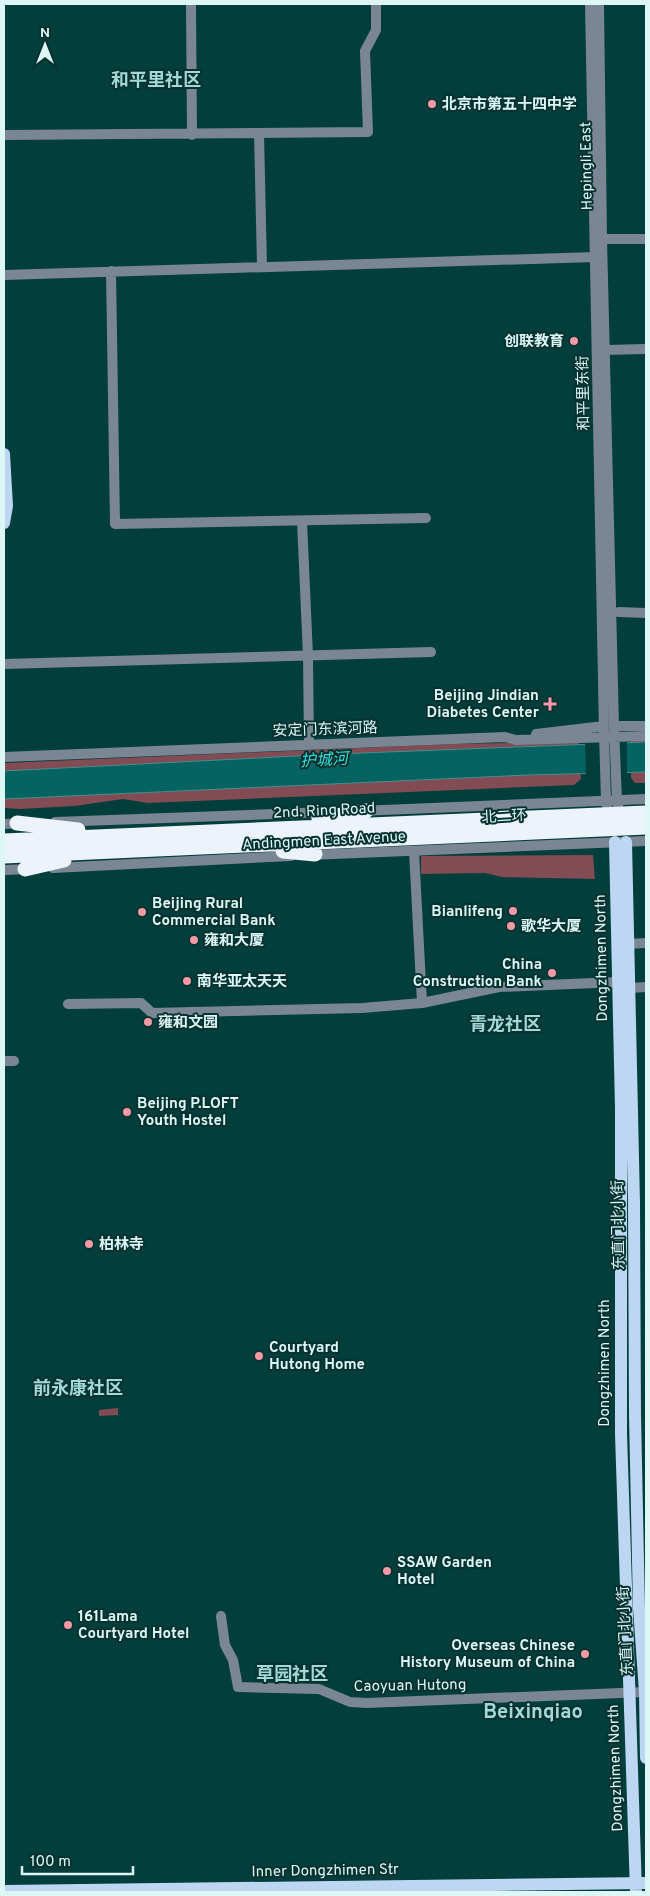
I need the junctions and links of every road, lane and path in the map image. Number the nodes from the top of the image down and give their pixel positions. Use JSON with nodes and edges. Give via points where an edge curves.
{"nodes":[{"id":1,"x":191,"y":4,"type":"edge"},
{"id":2,"x":376,"y":4,"type":"edge"},
{"id":3,"x":590,"y":4,"type":"edge"},
{"id":4,"x":599,"y":4,"type":"edge"},
{"id":5,"x":259,"y":133,"type":"junction"},
{"id":6,"x":4,"y":135,"type":"edge"},
{"id":7,"x":192,"y":135,"type":"junction"},
{"id":8,"x":602,"y":239,"type":"junction"},
{"id":9,"x":646,"y":239,"type":"edge"},
{"id":10,"x":595,"y":257,"type":"junction"},
{"id":11,"x":262,"y":266,"type":"junction"},
{"id":12,"x":111,"y":271,"type":"junction"},
{"id":13,"x":4,"y":275,"type":"edge"},
{"id":14,"x":646,"y":349,"type":"edge"},
{"id":15,"x":605,"y":350,"type":"junction"},
{"id":16,"x":4,"y":454,"type":"edge"},
{"id":17,"x":426,"y":518,"type":"dead end"},
{"id":18,"x":302,"y":521,"type":"junction"},
{"id":19,"x":4,"y":523,"type":"edge"},
{"id":20,"x":619,"y":612,"type":"dead end"},
{"id":21,"x":646,"y":613,"type":"edge"},
{"id":22,"x":431,"y":652,"type":"dead end"},
{"id":23,"x":308,"y":656,"type":"junction"},
{"id":24,"x":4,"y":664,"type":"edge"},
{"id":25,"x":646,"y":726,"type":"edge"},
{"id":26,"x":609,"y":730,"type":"junction"},
{"id":27,"x":646,"y":736,"type":"edge"},
{"id":28,"x":505,"y":737,"type":"junction"},
{"id":29,"x":309,"y":745,"type":"junction"},
{"id":30,"x":4,"y":758,"type":"edge"},
{"id":31,"x":612,"y":801,"type":"junction"},
{"id":32,"x":552,"y":803,"type":"junction"},
{"id":33,"x":645,"y":804,"type":"edge"},
{"id":34,"x":454,"y":807,"type":"junction"},
{"id":35,"x":10,"y":824,"type":"edge"},
{"id":36,"x":365,"y":825,"type":"junction"},
{"id":37,"x":121,"y":835,"type":"junction"},
{"id":38,"x":646,"y":836,"type":"edge"},
{"id":39,"x":4,"y":841,"type":"edge"},
{"id":40,"x":620,"y":842,"type":"junction"},
{"id":41,"x":553,"y":845,"type":"junction"},
{"id":42,"x":227,"y":846,"type":"junction"},
{"id":43,"x":33,"y":847,"type":"junction"},
{"id":44,"x":456,"y":849,"type":"junction"},
{"id":45,"x":414,"y":851,"type":"junction"},
{"id":46,"x":101,"y":852,"type":"junction"},
{"id":47,"x":315,"y":854,"type":"junction"},
{"id":48,"x":4,"y":856,"type":"edge"},
{"id":49,"x":4,"y":870,"type":"edge"},
{"id":50,"x":24,"y":870,"type":"junction"},
{"id":51,"x":646,"y":943,"type":"edge"},
{"id":52,"x":628,"y":944,"type":"junction"},
{"id":53,"x":618,"y":982,"type":"junction"},
{"id":54,"x":629,"y":988,"type":"junction"},
{"id":55,"x":646,"y":988,"type":"edge"},
{"id":56,"x":422,"y":1002,"type":"junction"},
{"id":57,"x":68,"y":1004,"type":"dead end"},
{"id":58,"x":626,"y":1108,"type":"junction"},
{"id":59,"x":621,"y":1415,"type":"junction"},
{"id":60,"x":641,"y":1416,"type":"edge"},
{"id":61,"x":642,"y":1538,"type":"edge"},
{"id":62,"x":222,"y":1616,"type":"dead end"},
{"id":63,"x":629,"y":1692,"type":"junction"},
{"id":64,"x":646,"y":1692,"type":"edge"},
{"id":65,"x":646,"y":1758,"type":"edge"},
{"id":66,"x":639,"y":1886,"type":"edge"},
{"id":67,"x":4,"y":1891,"type":"edge"}],
"edges":[{"from":1,"to":7,"type":"street"},
{"from":2,"to":5,"type":"street","via":[[376,30],[365,51],[368,132]]},
{"from":3,"to":10,"type":"street","name":"和平里东街"},
{"from":4,"to":8,"type":"street","name":"Hepingli East"},
{"from":5,"to":7,"type":"street"},
{"from":5,"to":11,"type":"street"},
{"from":6,"to":7,"type":"street"},
{"from":8,"to":9,"type":"street"},
{"from":8,"to":10,"type":"street"},
{"from":8,"to":15,"type":"street","name":"和平里东街"},
{"from":10,"to":11,"type":"street"},
{"from":10,"to":26,"type":"street","name":"和平里东街"},
{"from":11,"to":12,"type":"street"},
{"from":12,"to":13,"type":"street"},
{"from":12,"to":18,"type":"street","via":[[116,524]]},
{"from":14,"to":15,"type":"street"},
{"from":15,"to":26,"type":"street","name":"和平里东街"},
{"from":16,"to":19,"type":"main road","via":[[7,506]]},
{"from":17,"to":18,"type":"street"},
{"from":18,"to":23,"type":"street"},
{"from":20,"to":21,"type":"street"},
{"from":22,"to":23,"type":"street"},
{"from":23,"to":24,"type":"street"},
{"from":23,"to":29,"type":"street"},
{"from":25,"to":26,"type":"street"},
{"from":26,"to":28,"type":"street"},
{"from":26,"to":31,"type":"street","name":"和平里东街","via":[[616,782]]},
{"from":26,"to":31,"type":"street","name":"和平里东街","via":[[605,783]]},
{"from":27,"to":28,"type":"street","name":"安定门东滨河路","via":[[516,740]]},
{"from":28,"to":29,"type":"street","name":"安定门东滨河路"},
{"from":29,"to":30,"type":"street","name":"安定门东滨河路"},
{"from":31,"to":32,"type":"street","name":"Andingmen East Avenue"},
{"from":31,"to":33,"type":"street","name":"Andingmen East Avenue"},
{"from":31,"to":40,"type":"street"},
{"from":32,"to":34,"type":"street","name":"Andingmen East Avenue"},
{"from":32,"to":41,"type":"street"},
{"from":33,"to":36,"type":"highway","name":"2nd. Ring Road"},
{"from":33,"to":38,"type":"street"},
{"from":34,"to":36,"type":"street","name":"Andingmen East Avenue"},
{"from":34,"to":44,"type":"street"},
{"from":35,"to":36,"type":"street","name":"Andingmen East Avenue"},
{"from":35,"to":37,"type":"highway"},
{"from":36,"to":37,"type":"highway","name":"2nd. Ring Road"},
{"from":36,"to":38,"type":"highway","name":"北二环"},
{"from":36,"to":42,"type":"highway","name":"2nd. Ring Road"},
{"from":37,"to":43,"type":"highway","name":"2nd. Ring Road"},
{"from":38,"to":40,"type":"street","name":"Andingmen East Avenue"},
{"from":39,"to":43,"type":"highway","name":"2nd. Ring Road"},
{"from":40,"to":41,"type":"street","name":"Andingmen East Avenue"},
{"from":40,"to":52,"type":"main road","name":"东直门北小街"},
{"from":40,"to":53,"type":"main road","name":"Dongzhimen North"},
{"from":41,"to":44,"type":"street","name":"Andingmen East Avenue"},
{"from":42,"to":46,"type":"highway","name":"2nd. Ring Road"},
{"from":42,"to":47,"type":"highway"},
{"from":43,"to":46,"type":"highway","name":"2nd. Ring Road"},
{"from":43,"to":48,"type":"highway"},
{"from":44,"to":45,"type":"street","name":"Andingmen East Avenue"},
{"from":45,"to":47,"type":"street","name":"Andingmen East Avenue"},
{"from":45,"to":56,"type":"street"},
{"from":46,"to":50,"type":"highway"},
{"from":47,"to":50,"type":"street","name":"Andingmen East Avenue"},
{"from":49,"to":50,"type":"street","name":"Andingmen East Avenue"},
{"from":51,"to":52,"type":"street"},
{"from":52,"to":54,"type":"main road","name":"东直门北小街"},
{"from":53,"to":56,"type":"street","via":[[499,987]]},
{"from":53,"to":58,"type":"main road","name":"Dongzhimen North"},
{"from":54,"to":55,"type":"street"},
{"from":54,"to":58,"type":"main road","name":"东直门北小街"},
{"from":56,"to":57,"type":"street","via":[[362,1008],[152,1013],[141,1003]]},
{"from":58,"to":59,"type":"main road","name":"Dongzhimen North"},
{"from":58,"to":60,"type":"main road","name":"东直门北小街"},
{"from":59,"to":60,"type":"street"},
{"from":59,"to":63,"type":"main road","name":"Dongzhimen North"},
{"from":60,"to":61,"type":"main road","name":"东直门北小街"},
{"from":61,"to":64,"type":"main road","name":"东直门北小街","via":[[639,1608]]},
{"from":62,"to":63,"type":"street","name":"Caoyuan Hutong","via":[[225,1645],[233,1660],[238,1687],[319,1689],[350,1702],[367,1703]]},
{"from":63,"to":64,"type":"street"},
{"from":63,"to":66,"type":"main road","name":"Dongzhimen North"},
{"from":64,"to":65,"type":"main road","name":"东直门北小街"},
{"from":66,"to":67,"type":"main road","name":"Inner Dongzhimen Str"}]}
